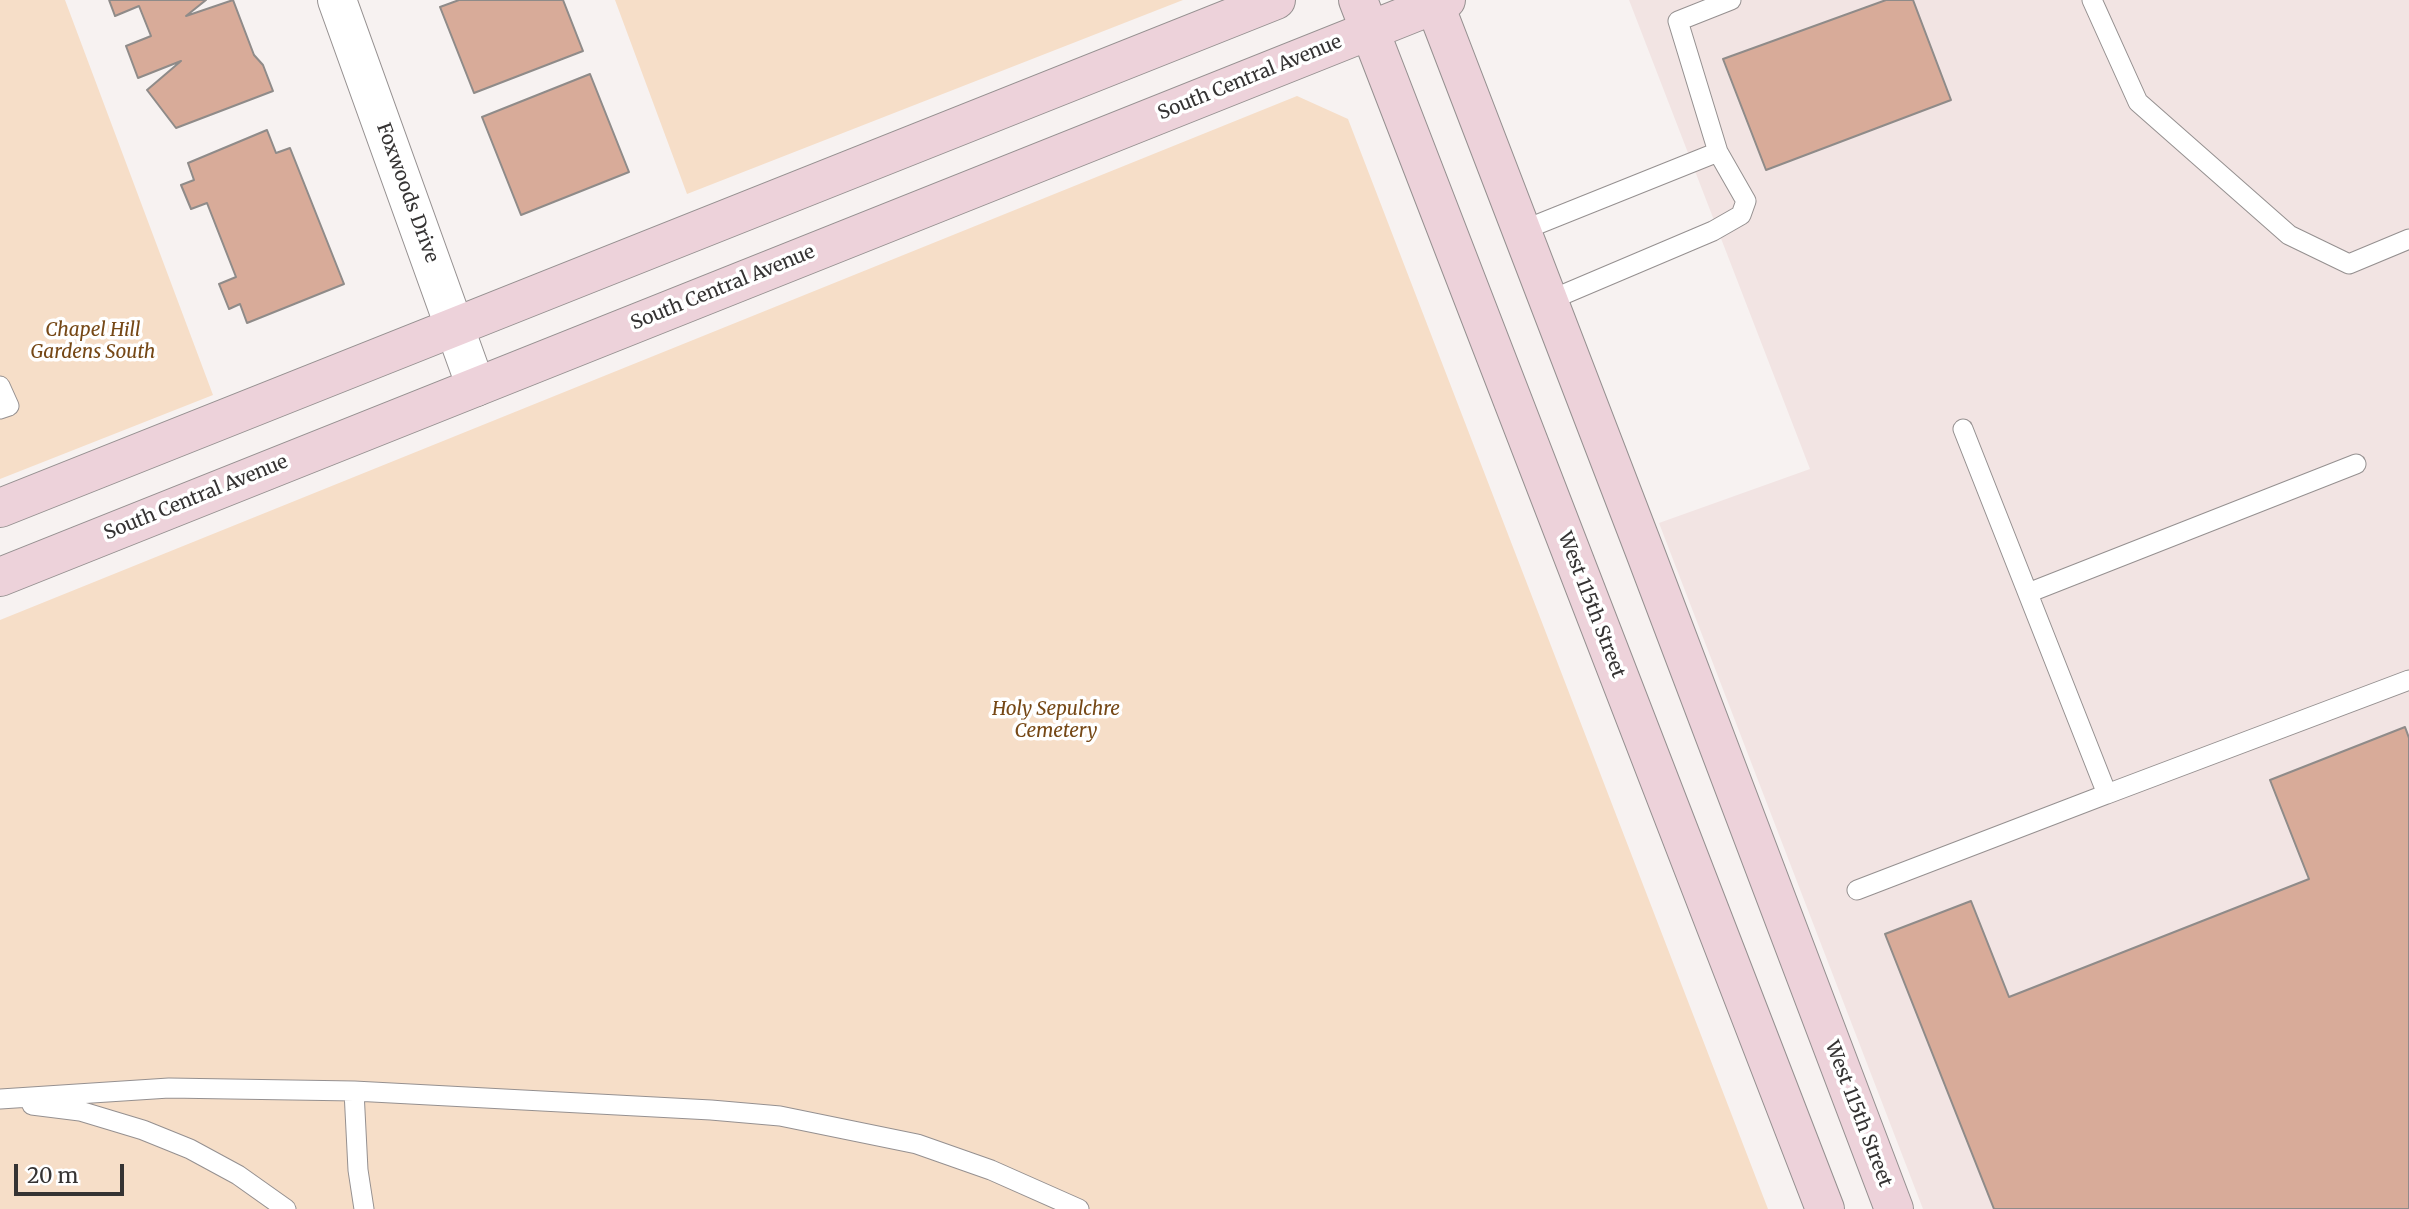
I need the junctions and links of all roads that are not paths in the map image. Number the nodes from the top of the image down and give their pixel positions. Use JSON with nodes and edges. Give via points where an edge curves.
{"nodes":[{"id":1,"x":337,"y":0,"type":"edge"},
{"id":2,"x":1276,"y":0,"type":"edge"},
{"id":3,"x":1731,"y":0,"type":"edge"},
{"id":4,"x":2092,"y":0,"type":"edge"},
{"id":5,"x":1438,"y":2,"type":"edge"},
{"id":6,"x":1364,"y":15,"type":"edge"},
{"id":7,"x":1718,"y":152,"type":"junction"},
{"id":8,"x":1521,"y":231,"type":"junction"},
{"id":9,"x":2409,"y":239,"type":"edge"},
{"id":10,"x":1548,"y":301,"type":"junction"},
{"id":11,"x":455,"y":327,"type":"junction"},
{"id":12,"x":0,"y":386,"type":"edge"},
{"id":13,"x":476,"y":387,"type":"junction"},
{"id":14,"x":0,"y":409,"type":"edge"},
{"id":15,"x":1963,"y":429,"type":"dead end"},
{"id":16,"x":2356,"y":464,"type":"dead end"},
{"id":17,"x":0,"y":509,"type":"edge"},
{"id":18,"x":0,"y":576,"type":"edge"},
{"id":19,"x":2028,"y":593,"type":"junction"},
{"id":20,"x":2409,"y":680,"type":"edge"},
{"id":21,"x":2107,"y":794,"type":"junction"},
{"id":22,"x":1857,"y":890,"type":"dead end"},
{"id":23,"x":354,"y":1091,"type":"junction"},
{"id":24,"x":0,"y":1100,"type":"edge"},
{"id":25,"x":286,"y":1209,"type":"edge"},
{"id":26,"x":364,"y":1209,"type":"edge"},
{"id":27,"x":1079,"y":1209,"type":"edge"},
{"id":28,"x":1825,"y":1209,"type":"edge"},
{"id":29,"x":1894,"y":1209,"type":"edge"}],
"edges":[{"from":1,"to":11,"type":"street","name":"Foxwoods Drive"},
{"from":2,"to":11,"type":"street"},
{"from":3,"to":7,"type":"lane","via":[[1678,21]]},
{"from":4,"to":9,"type":"lane","via":[[2138,102],[2289,235],[2349,264]]},
{"from":5,"to":6,"type":"street","name":"South Central Avenue"},
{"from":5,"to":8,"type":"street","name":"West 115th Street"},
{"from":6,"to":13,"type":"street","name":"South Central Avenue"},
{"from":6,"to":28,"type":"street","name":"West 115th Street"},
{"from":7,"to":8,"type":"lane"},
{"from":7,"to":10,"type":"lane","via":[[1746,201],[1741,215],[1713,232]]},
{"from":8,"to":10,"type":"street","name":"West 115th Street"},
{"from":10,"to":29,"type":"street","name":"West 115th Street"},
{"from":11,"to":13,"type":"street","name":"Foxwoods Drive"},
{"from":11,"to":17,"type":"street"},
{"from":12,"to":14,"type":"lane","via":[[9,406]]},
{"from":13,"to":18,"type":"street","name":"South Central Avenue"},
{"from":15,"to":19,"type":"lane"},
{"from":16,"to":19,"type":"lane"},
{"from":19,"to":21,"type":"lane"},
{"from":20,"to":21,"type":"lane"},
{"from":21,"to":22,"type":"lane"},
{"from":23,"to":24,"type":"lane","via":[[169,1088]]},
{"from":23,"to":26,"type":"lane"},
{"from":23,"to":27,"type":"lane","via":[[780,1116],[916,1144],[991,1170]]},
{"from":24,"to":25,"type":"lane","via":[[80,1111],[143,1130],[238,1175]]}]}
